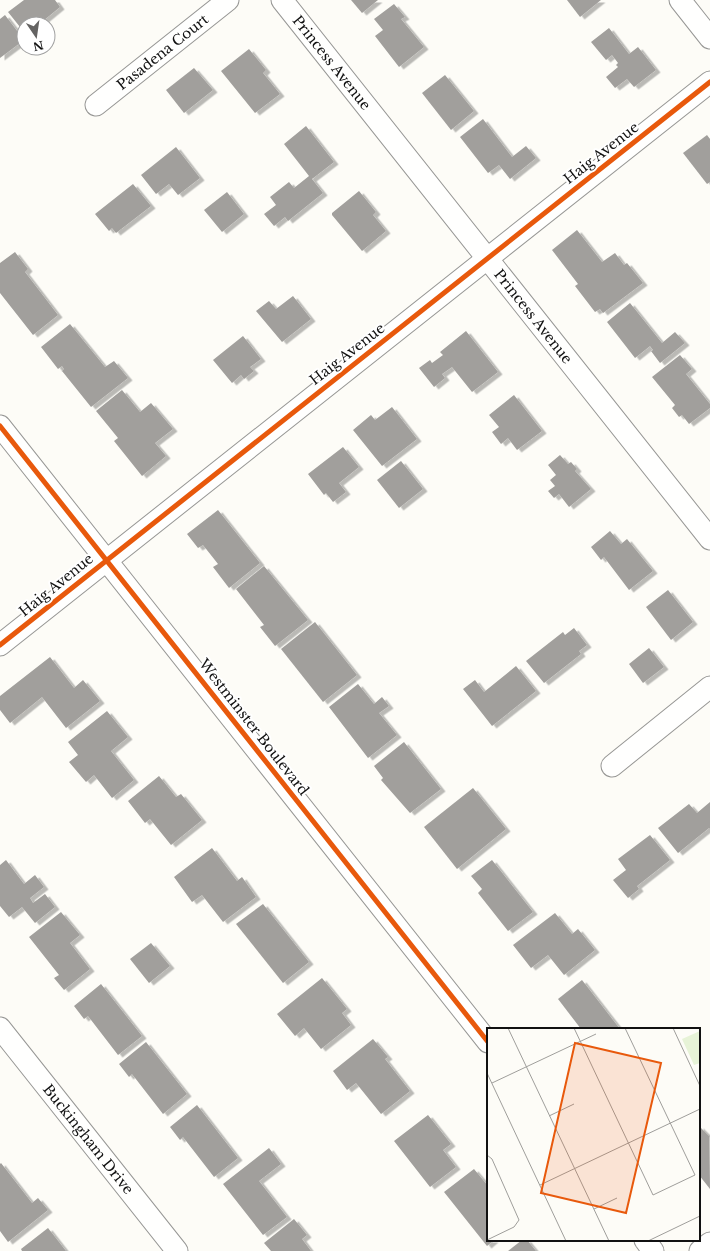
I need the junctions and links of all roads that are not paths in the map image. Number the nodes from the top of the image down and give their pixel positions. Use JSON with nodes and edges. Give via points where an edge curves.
{"nodes":[{"id":1,"x":228,"y":0,"type":"edge"},
{"id":2,"x":282,"y":0,"type":"edge"},
{"id":3,"x":680,"y":0,"type":"edge"},
{"id":4,"x":710,"y":38,"type":"edge"},
{"id":5,"x":710,"y":82,"type":"edge"},
{"id":6,"x":96,"y":105,"type":"dead end"},
{"id":7,"x":487,"y":259,"type":"junction"},
{"id":8,"x":0,"y":426,"type":"edge"},
{"id":9,"x":710,"y":539,"type":"edge"},
{"id":10,"x":106,"y":560,"type":"junction"},
{"id":11,"x":0,"y":645,"type":"edge"},
{"id":12,"x":710,"y":687,"type":"edge"},
{"id":13,"x":612,"y":766,"type":"dead end"},
{"id":14,"x":0,"y":1028,"type":"edge"},
{"id":15,"x":487,"y":1041,"type":"edge"},
{"id":16,"x":645,"y":1241,"type":"edge"},
{"id":17,"x":710,"y":1244,"type":"edge"},
{"id":18,"x":176,"y":1251,"type":"edge"},
{"id":19,"x":653,"y":1251,"type":"edge"},
{"id":20,"x":700,"y":1251,"type":"edge"}],
"edges":[{"from":1,"to":6,"type":"street","name":"Pasadena Court"},
{"from":2,"to":7,"type":"street","name":"Princess Avenue"},
{"from":3,"to":4,"type":"street"},
{"from":5,"to":7,"type":"street","name":"Haig Avenue"},
{"from":7,"to":9,"type":"street","name":"Princess Avenue"},
{"from":7,"to":10,"type":"street","name":"Haig Avenue"},
{"from":8,"to":10,"type":"street","name":"Westminster Boulevard"},
{"from":10,"to":11,"type":"street","name":"Haig Avenue"},
{"from":10,"to":15,"type":"street","name":"Westminster Boulevard"},
{"from":12,"to":13,"type":"street"},
{"from":14,"to":18,"type":"street","name":"Buckingham Drive"},
{"from":16,"to":19,"type":"street"},
{"from":17,"to":20,"type":"street"}]}
